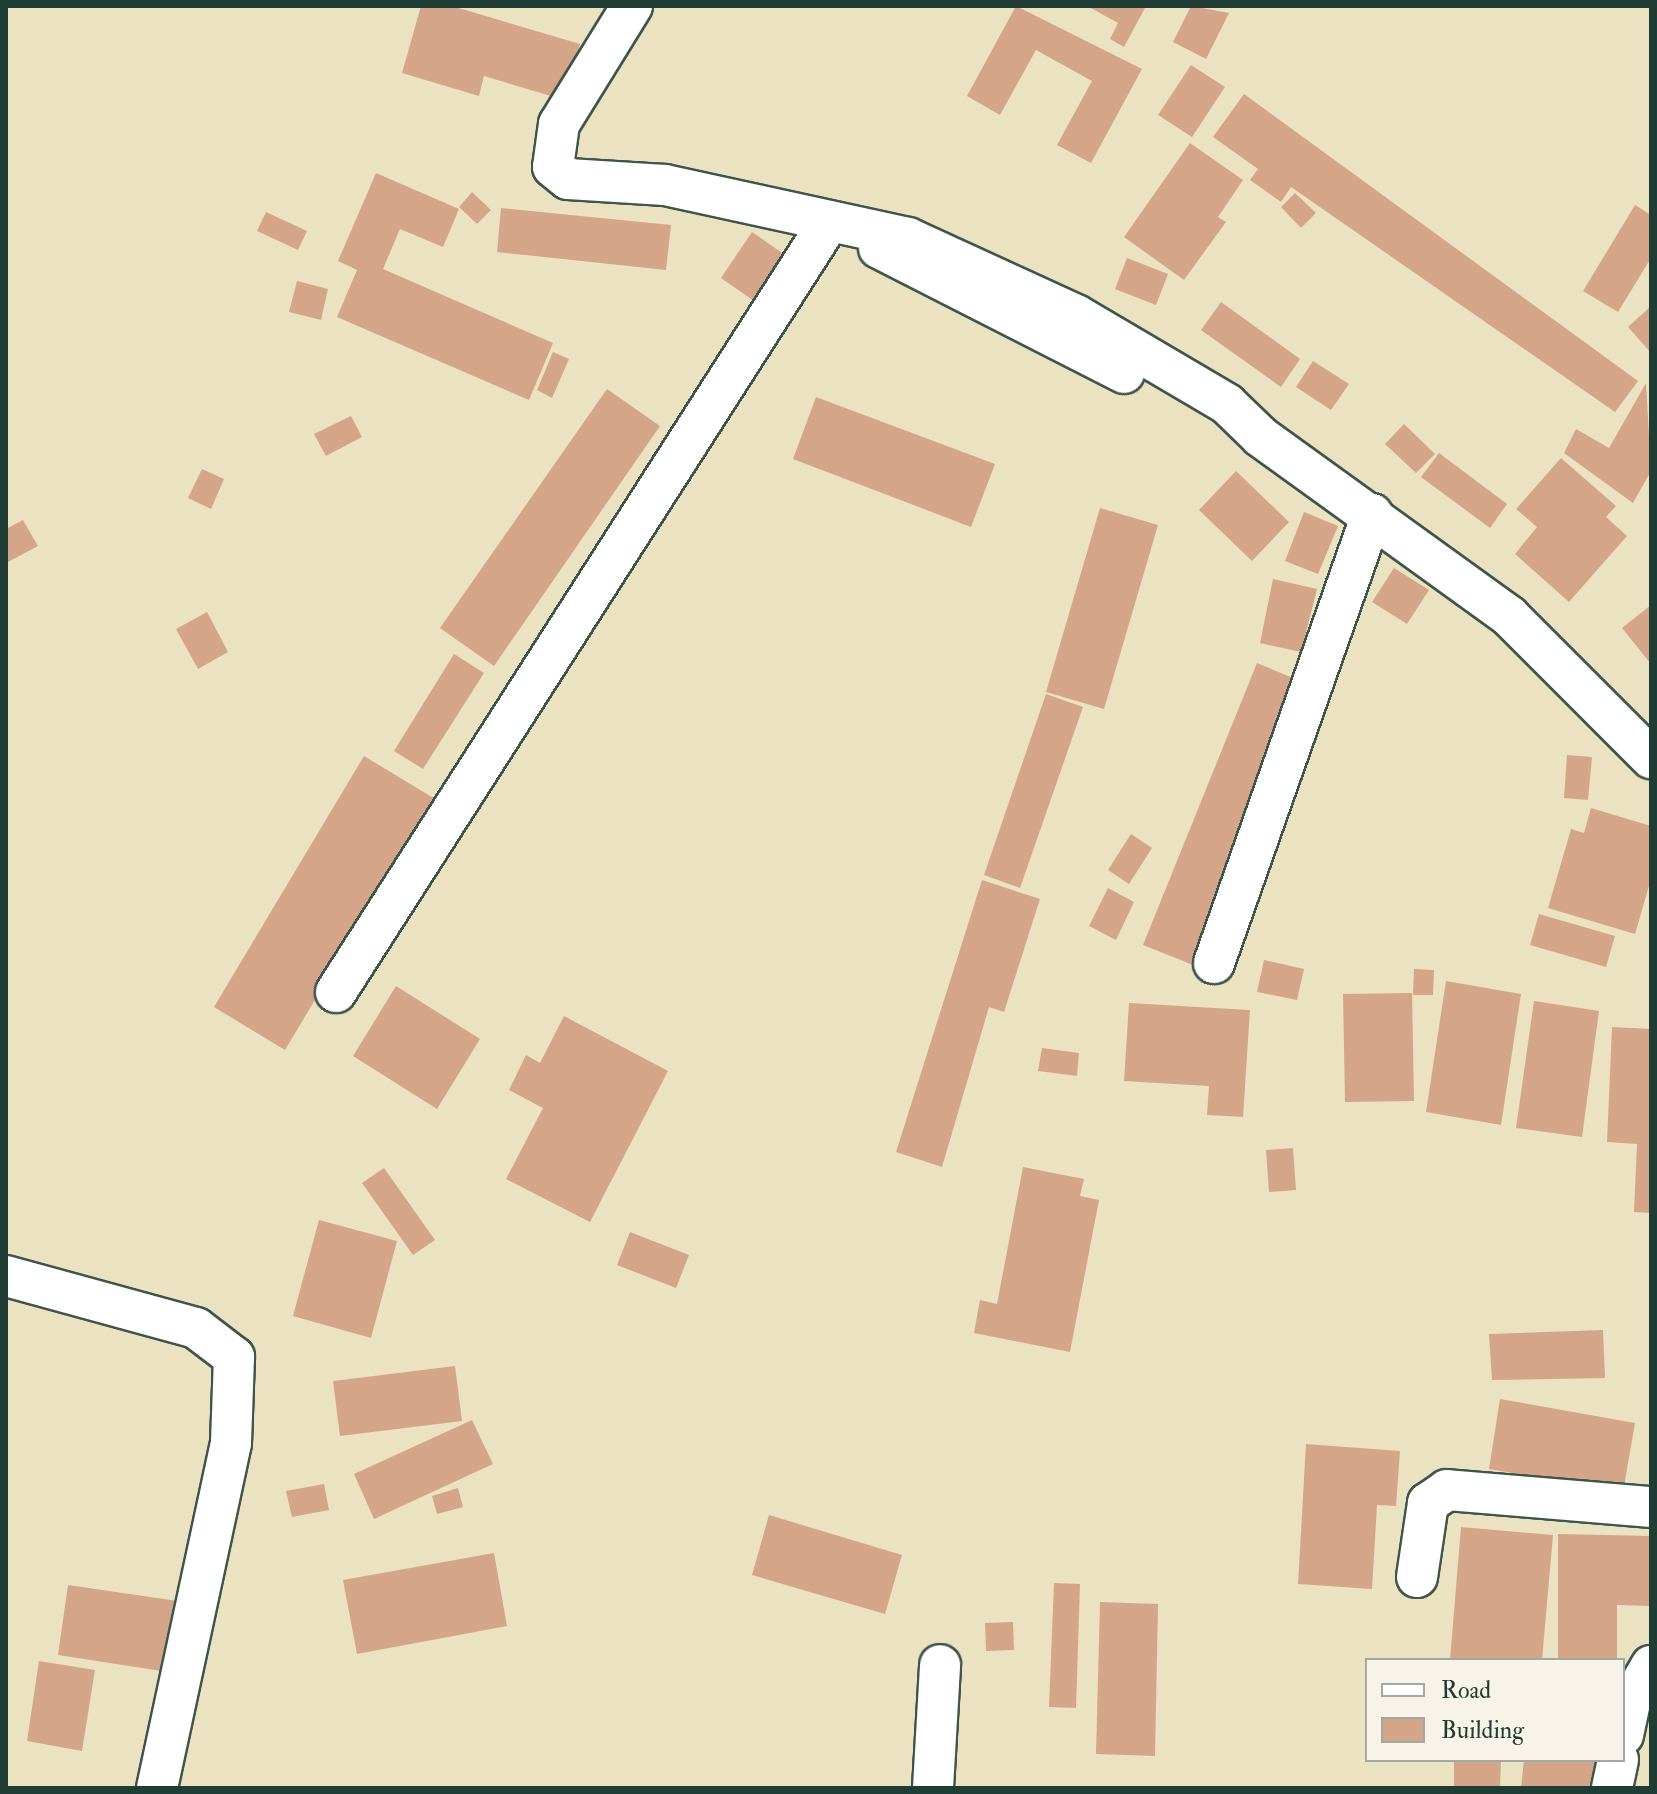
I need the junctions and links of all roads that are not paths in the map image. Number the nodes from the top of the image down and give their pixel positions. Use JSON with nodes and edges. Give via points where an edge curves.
{"nodes":[{"id":1,"x":632,"y":6,"type":"edge"},
{"id":2,"x":846,"y":229,"type":"junction"},
{"id":3,"x":1372,"y":514,"type":"junction"},
{"id":4,"x":1651,"y":758,"type":"edge"},
{"id":5,"x":1214,"y":963,"type":"dead end"},
{"id":6,"x":336,"y":992,"type":"dead end"},
{"id":7,"x":6,"y":1276,"type":"edge"},
{"id":8,"x":1651,"y":1507,"type":"edge"},
{"id":9,"x":1417,"y":1577,"type":"dead end"},
{"id":10,"x":940,"y":1665,"type":"dead end"},
{"id":11,"x":1651,"y":1666,"type":"edge"},
{"id":12,"x":1625,"y":1726,"type":"edge"},
{"id":13,"x":1618,"y":1762,"type":"edge"},
{"id":14,"x":157,"y":1788,"type":"edge"},
{"id":15,"x":933,"y":1788,"type":"edge"},
{"id":16,"x":1612,"y":1788,"type":"edge"}],
"edges":[{"from":1,"to":2,"type":"street","via":[[559,124],[553,167],[568,179],[665,185]]},
{"from":2,"to":3,"type":"street","via":[[908,238],[1076,315],[1227,404],[1261,437]]},
{"from":2,"to":6,"type":"street"},
{"from":3,"to":4,"type":"street","via":[[1509,616]]},
{"from":3,"to":5,"type":"street"},
{"from":7,"to":14,"type":"street","via":[[196,1328],[234,1357],[231,1443]]},
{"from":8,"to":9,"type":"street","via":[[1447,1490],[1428,1503]]},
{"from":10,"to":15,"type":"street"},
{"from":11,"to":12,"type":"street","via":[[1630,1702]]},
{"from":13,"to":16,"type":"street"}]}
